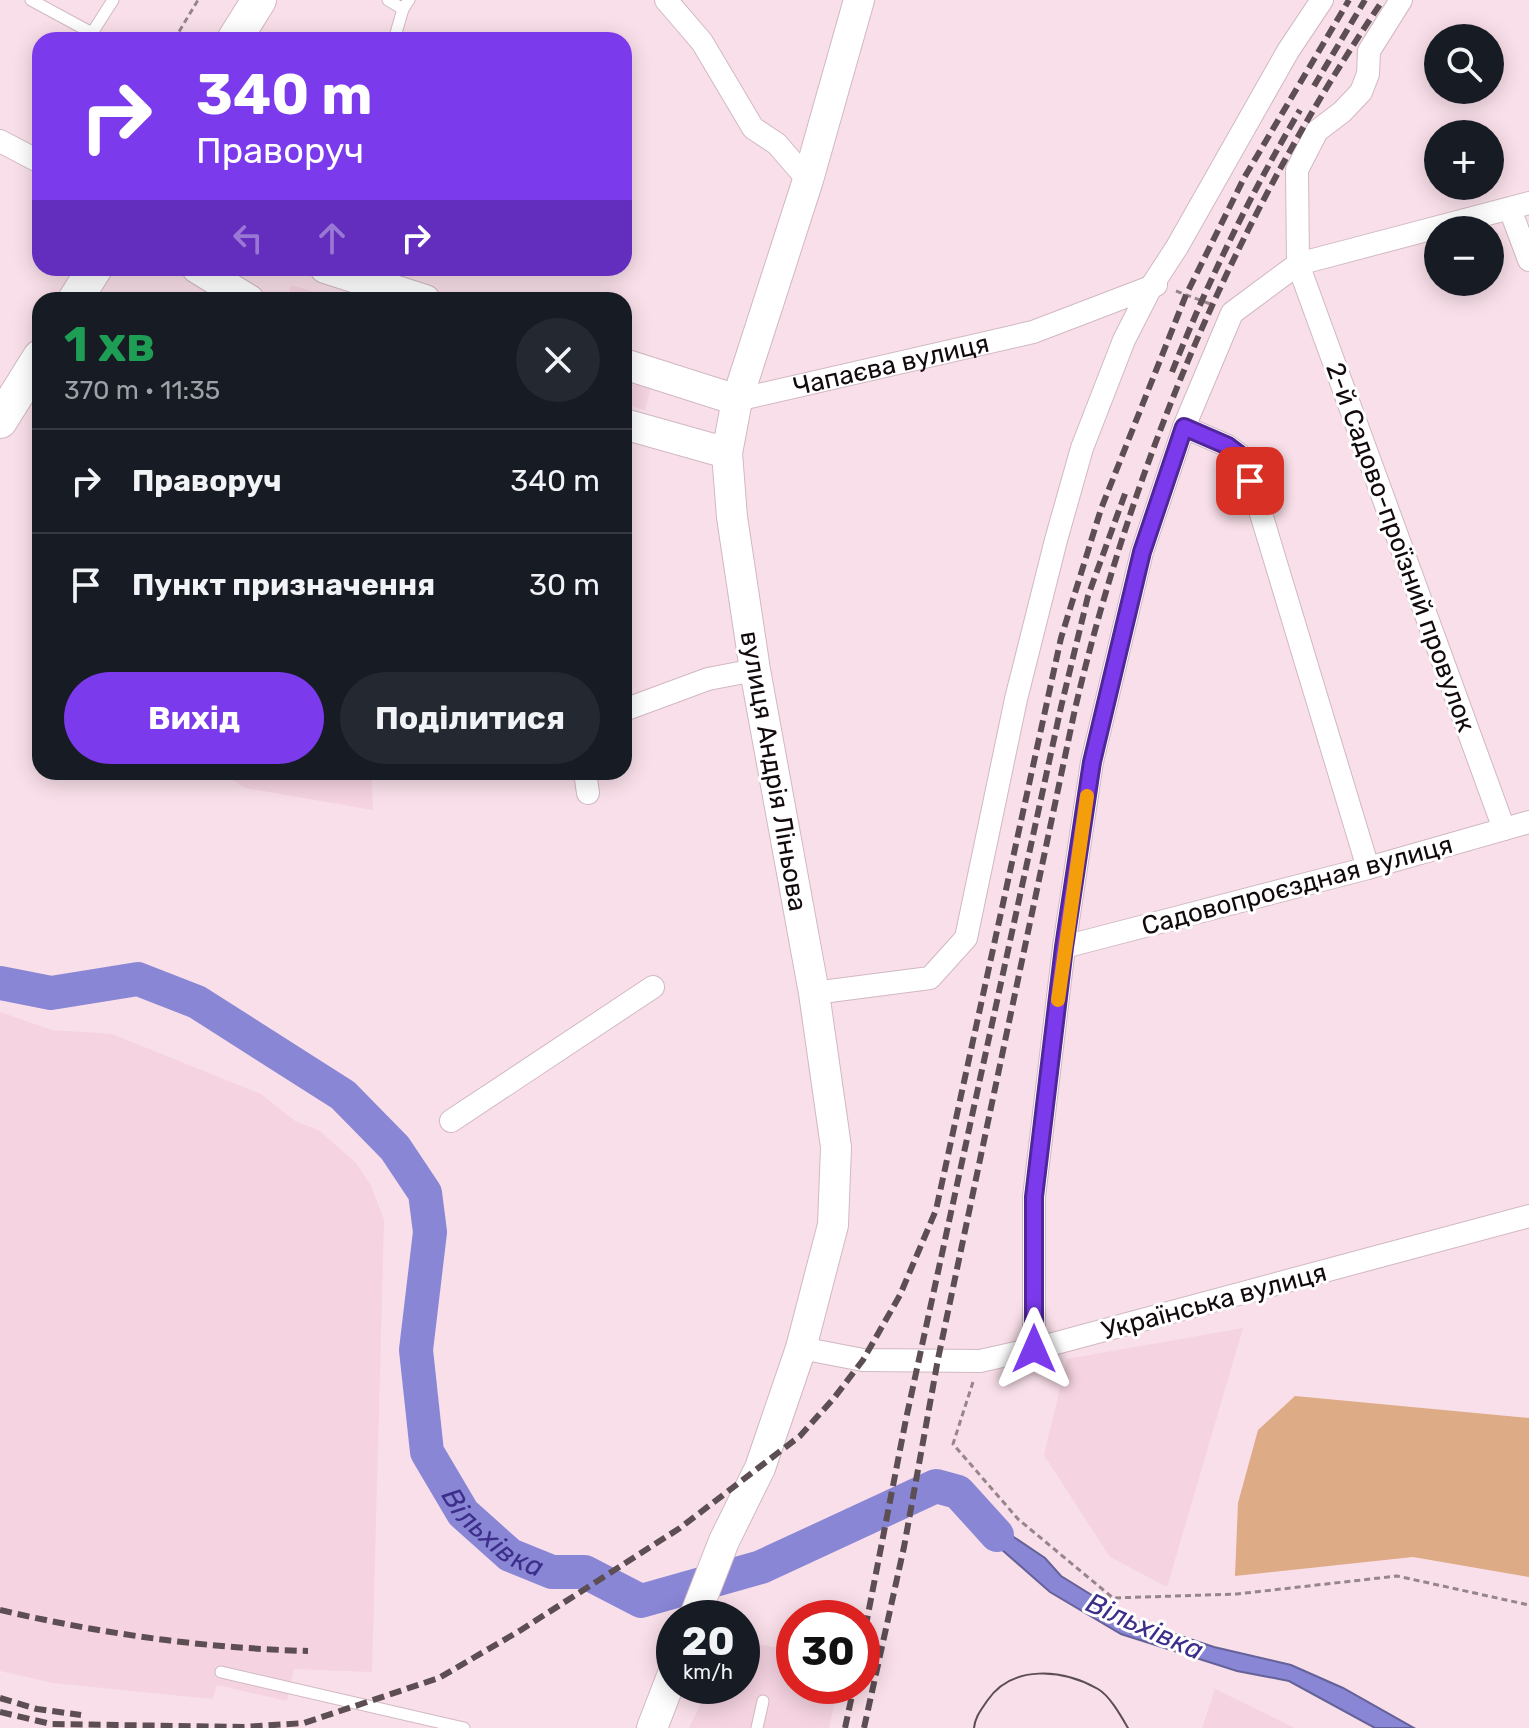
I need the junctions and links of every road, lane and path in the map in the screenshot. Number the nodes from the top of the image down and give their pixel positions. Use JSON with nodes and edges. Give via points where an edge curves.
{"nodes":[{"id":1,"x":31,"y":0,"type":"edge"},
{"id":2,"x":113,"y":0,"type":"edge"},
{"id":3,"x":198,"y":0,"type":"edge"},
{"id":4,"x":259,"y":0,"type":"edge"},
{"id":5,"x":388,"y":0,"type":"edge"},
{"id":6,"x":666,"y":0,"type":"edge"},
{"id":7,"x":859,"y":0,"type":"edge"},
{"id":8,"x":1322,"y":0,"type":"edge"},
{"id":9,"x":1401,"y":0,"type":"edge"},
{"id":10,"x":406,"y":4,"type":"edge"},
{"id":11,"x":90,"y":32,"type":"edge"},
{"id":12,"x":93,"y":32,"type":"edge"},
{"id":13,"x":179,"y":32,"type":"edge"},
{"id":14,"x":239,"y":32,"type":"edge"},
{"id":15,"x":397,"y":32,"type":"edge"},
{"id":16,"x":0,"y":141,"type":"edge"},
{"id":17,"x":32,"y":158,"type":"edge"},
{"id":18,"x":808,"y":180,"type":"junction"},
{"id":19,"x":1520,"y":206,"type":"edge"},
{"id":20,"x":1529,"y":260,"type":"edge"},
{"id":21,"x":1298,"y":264,"type":"junction"},
{"id":22,"x":216,"y":276,"type":"edge"},
{"id":23,"x":350,"y":276,"type":"edge"},
{"id":24,"x":1154,"y":286,"type":"junction"},
{"id":25,"x":238,"y":292,"type":"edge"},
{"id":26,"x":400,"y":292,"type":"edge"},
{"id":27,"x":1232,"y":313,"type":"junction"},
{"id":28,"x":632,"y":367,"type":"edge"},
{"id":29,"x":32,"y":370,"type":"edge"},
{"id":30,"x":737,"y":400,"type":"junction"},
{"id":31,"x":0,"y":421,"type":"edge"},
{"id":32,"x":632,"y":426,"type":"edge"},
{"id":33,"x":1184,"y":427,"type":"junction"},
{"id":34,"x":727,"y":453,"type":"junction"},
{"id":35,"x":755,"y":670,"type":"junction"},
{"id":36,"x":632,"y":707,"type":"edge"},
{"id":37,"x":1529,"y":822,"type":"edge"},
{"id":38,"x":1504,"y":829,"type":"junction"},
{"id":39,"x":1368,"y":868,"type":"junction"},
{"id":40,"x":1064,"y":947,"type":"junction"},
{"id":41,"x":653,"y":987,"type":"dead end"},
{"id":42,"x":814,"y":993,"type":"junction"},
{"id":43,"x":451,"y":1121,"type":"dead end"},
{"id":44,"x":1529,"y":1216,"type":"edge"},
{"id":45,"x":801,"y":1348,"type":"junction"},
{"id":46,"x":1034,"y":1349,"type":"junction"},
{"id":47,"x":976,"y":1373,"type":"dead end"},
{"id":48,"x":701,"y":1600,"type":"edge"},
{"id":49,"x":1529,"y":1605,"type":"edge"},
{"id":50,"x":221,"y":1672,"type":"dead end"},
{"id":51,"x":763,"y":1701,"type":"dead end"},
{"id":52,"x":661,"y":1704,"type":"edge"},
{"id":53,"x":464,"y":1728,"type":"edge"},
{"id":54,"x":652,"y":1728,"type":"edge"},
{"id":55,"x":757,"y":1728,"type":"edge"}],
"edges":[{"from":1,"to":11,"type":"lane"},
{"from":2,"to":12,"type":"lane"},
{"from":3,"to":13,"type":"path"},
{"from":4,"to":14,"type":"main road"},
{"from":5,"to":10,"type":"lane"},
{"from":6,"to":18,"type":"street","via":[[702,42],[753,128],[777,144]]},
{"from":7,"to":18,"type":"street","name":"вулиця Андрія Ліньова"},
{"from":8,"to":24,"type":"street"},
{"from":9,"to":21,"type":"street","name":"2-й Садово-проїзний провулок","via":[[1369,51],[1361,92],[1317,131],[1297,170]]},
{"from":10,"to":15,"type":"lane"},
{"from":16,"to":17,"type":"street"},
{"from":18,"to":30,"type":"street","name":"вулиця Андрія Ліньова"},
{"from":19,"to":20,"type":"street"},
{"from":19,"to":21,"type":"street"},
{"from":21,"to":27,"type":"street"},
{"from":21,"to":38,"type":"street","name":"2-й Садово-проїзний провулок"},
{"from":22,"to":25,"type":"street"},
{"from":23,"to":26,"type":"street"},
{"from":24,"to":27,"type":"path"},
{"from":24,"to":30,"type":"street","name":"Чапаєва вулиця","via":[[1033,332]]},
{"from":24,"to":42,"type":"street","via":[[1124,340],[1078,464],[1016,699],[966,938],[930,978]]},
{"from":27,"to":33,"type":"street"},
{"from":28,"to":30,"type":"street"},
{"from":29,"to":31,"type":"main road"},
{"from":30,"to":34,"type":"street","name":"вулиця Андрія Ліньова"},
{"from":32,"to":34,"type":"street"},
{"from":33,"to":39,"type":"street","via":[[1240,455]]},
{"from":33,"to":40,"type":"street","via":[[1142,552],[1096,747]]},
{"from":34,"to":35,"type":"street","name":"вулиця Андрія Ліньова"},
{"from":35,"to":36,"type":"street","via":[[708,679]]},
{"from":35,"to":42,"type":"street","name":"вулиця Андрія Ліньова"},
{"from":37,"to":38,"type":"street","name":"Садовопроєздная вулиця"},
{"from":38,"to":39,"type":"street","name":"Садовопроєздная вулиця"},
{"from":39,"to":40,"type":"street","name":"Садовопроєздная вулиця"},
{"from":40,"to":46,"type":"street","via":[[1034,1197]]},
{"from":41,"to":43,"type":"street"},
{"from":42,"to":45,"type":"street","name":"вулиця Андрія Ліньова","via":[[836,1147],[833,1225]]},
{"from":44,"to":46,"type":"street","name":"Українська вулиця"},
{"from":45,"to":46,"type":"street","name":"Українська вулиця","via":[[863,1360],[980,1361]]},
{"from":45,"to":48,"type":"street","name":"вулиця Андрія Ліньова","via":[[760,1468]]},
{"from":47,"to":49,"type":"path","via":[[953,1444],[1018,1519],[1113,1598],[1237,1594],[1397,1576]]},
{"from":50,"to":53,"type":"lane"},
{"from":51,"to":55,"type":"lane"},
{"from":52,"to":54,"type":"street"}]}
